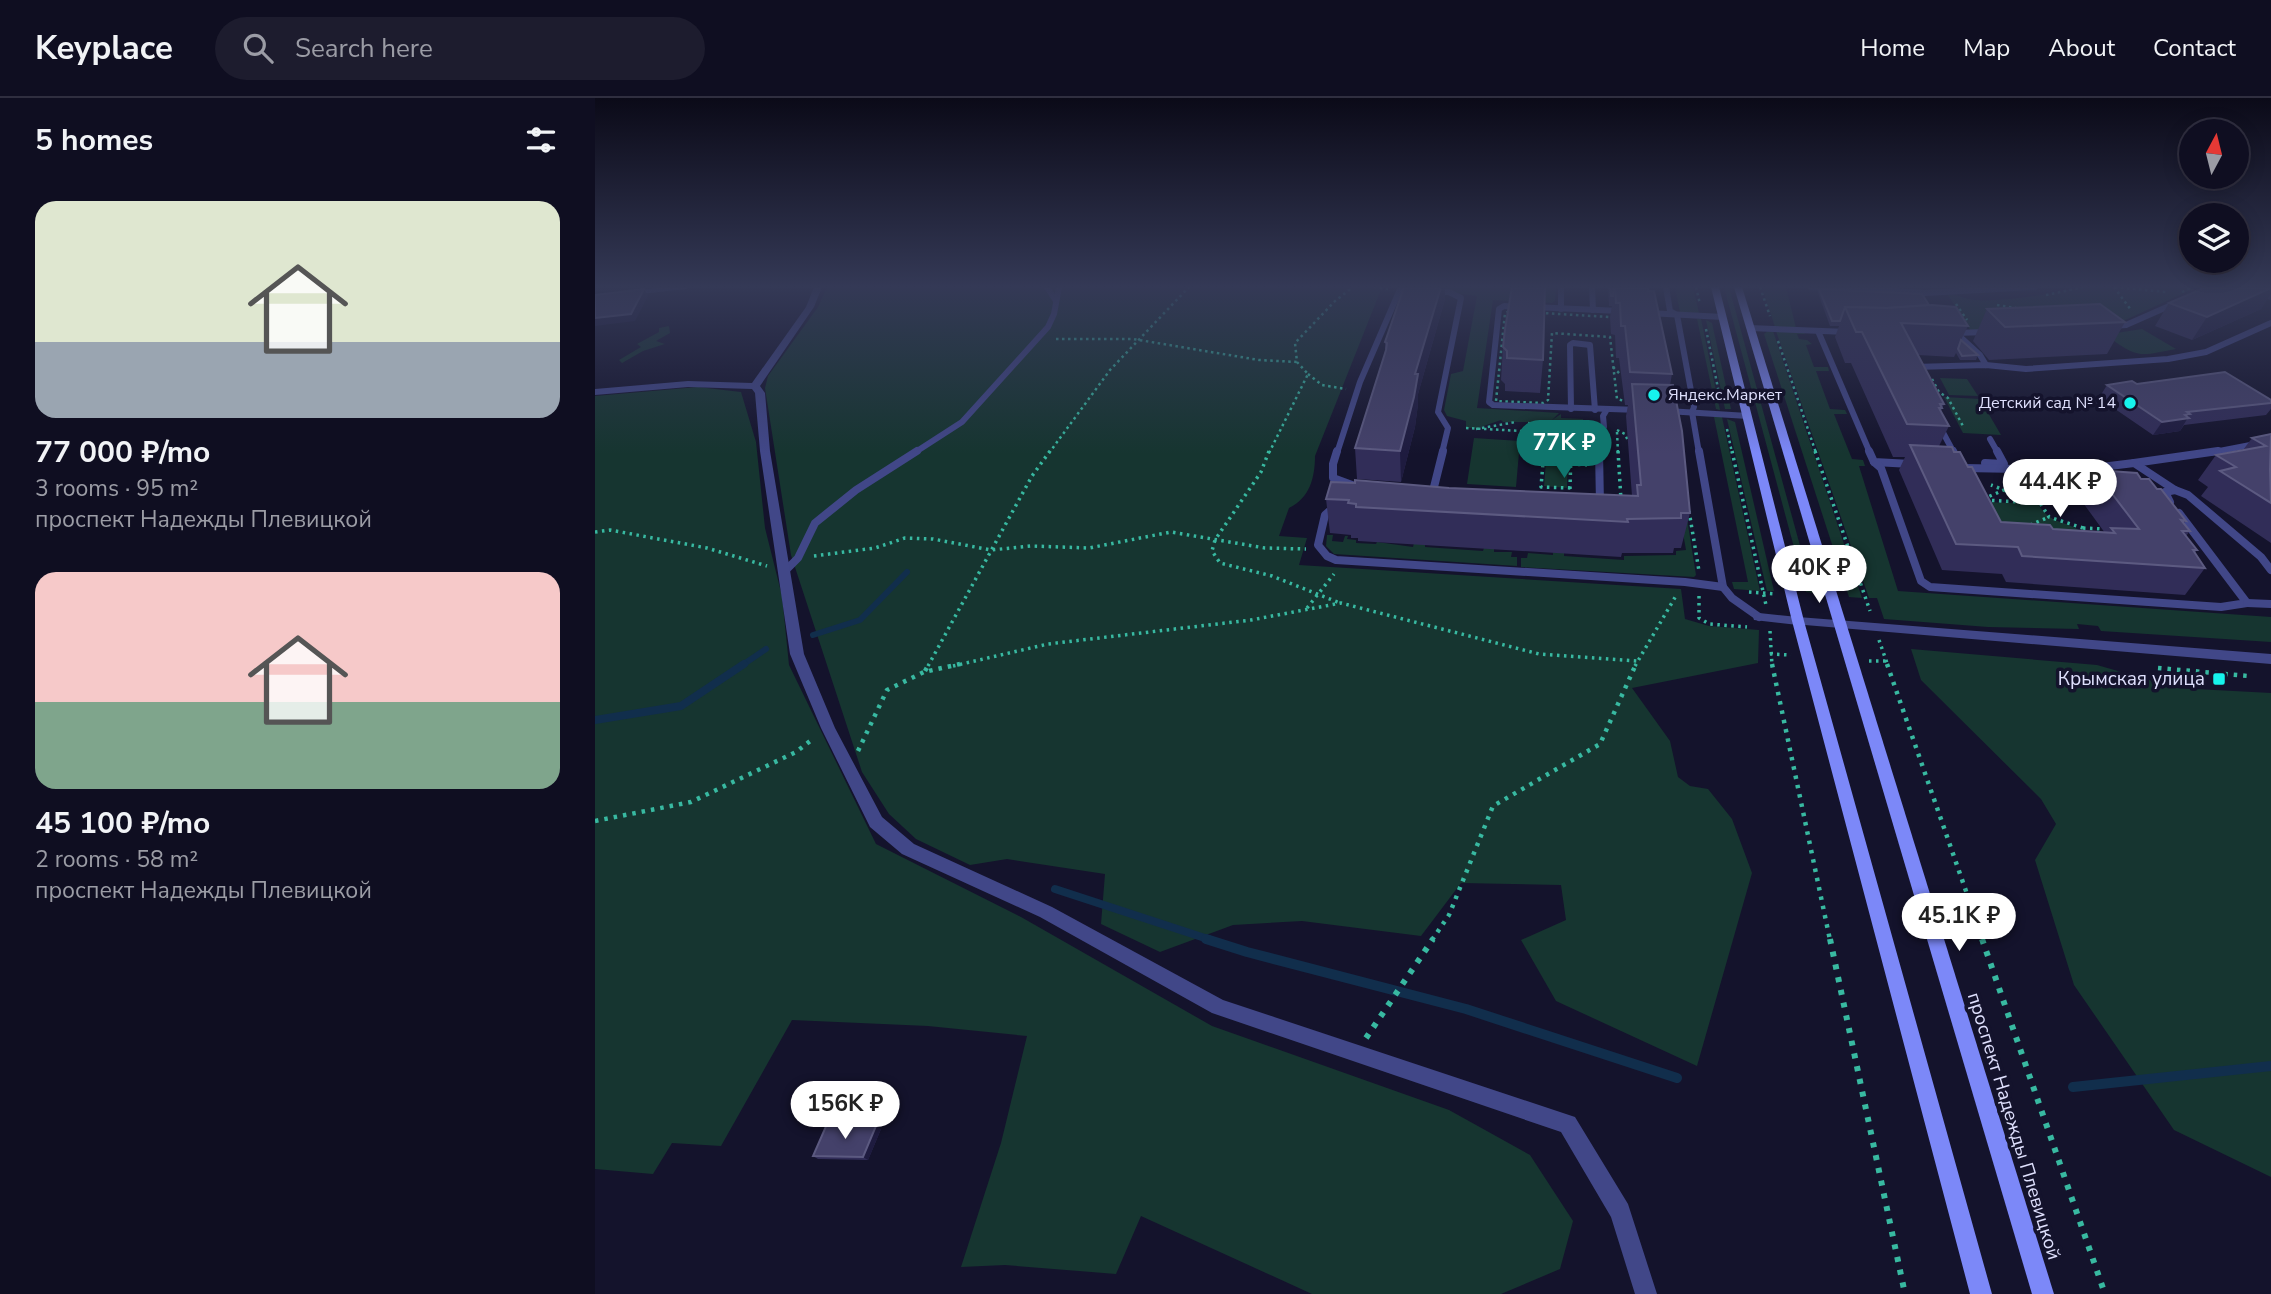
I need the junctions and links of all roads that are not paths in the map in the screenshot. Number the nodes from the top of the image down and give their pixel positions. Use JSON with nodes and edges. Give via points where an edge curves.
{"nodes":[{"id":1,"x":785,"y":343,"type":"edge"},
{"id":2,"x":1035,"y":343,"type":"edge"},
{"id":3,"x":1378,"y":343,"type":"edge"},
{"id":4,"x":1452,"y":343,"type":"edge"},
{"id":5,"x":1495,"y":343,"type":"edge"},
{"id":6,"x":1572,"y":343,"type":"edge"},
{"id":7,"x":1584,"y":343,"type":"edge"},
{"id":8,"x":1682,"y":343,"type":"edge"},
{"id":9,"x":1730,"y":343,"type":"edge"},
{"id":10,"x":1754,"y":343,"type":"edge"},
{"id":11,"x":1823,"y":343,"type":"edge"},
{"id":12,"x":1968,"y":343,"type":"edge"},
{"id":13,"x":2227,"y":343,"type":"edge"},
{"id":14,"x":1986,"y":365,"type":"junction"},
{"id":15,"x":1913,"y":377,"type":"edge"},
{"id":16,"x":755,"y":386,"type":"junction"},
{"id":17,"x":595,"y":392,"type":"edge"},
{"id":18,"x":1571,"y":409,"type":"junction"},
{"id":19,"x":1595,"y":410,"type":"junction"},
{"id":20,"x":1651,"y":410,"type":"edge"},
{"id":21,"x":1606,"y":411,"type":"junction"},
{"id":22,"x":1662,"y":411,"type":"edge"},
{"id":23,"x":1692,"y":412,"type":"junction"},
{"id":24,"x":1748,"y":416,"type":"junction"},
{"id":25,"x":1937,"y":421,"type":"edge"},
{"id":26,"x":1990,"y":439,"type":"dead end"},
{"id":27,"x":2271,"y":441,"type":"edge"},
{"id":28,"x":1874,"y":463,"type":"junction"},
{"id":29,"x":2134,"y":463,"type":"junction"},
{"id":30,"x":1915,"y":465,"type":"edge"},
{"id":31,"x":1951,"y":467,"type":"edge"},
{"id":32,"x":1358,"y":485,"type":"edge"},
{"id":33,"x":1422,"y":489,"type":"edge"},
{"id":34,"x":1434,"y":490,"type":"junction"},
{"id":35,"x":2175,"y":490,"type":"junction"},
{"id":36,"x":1430,"y":500,"type":"junction"},
{"id":37,"x":1443,"y":501,"type":"edge"},
{"id":38,"x":1419,"y":502,"type":"edge"},
{"id":39,"x":1345,"y":503,"type":"edge"},
{"id":40,"x":1587,"y":509,"type":"edge"},
{"id":41,"x":2271,"y":556,"type":"edge"},
{"id":42,"x":2261,"y":557,"type":"junction"},
{"id":43,"x":2271,"y":570,"type":"edge"},
{"id":44,"x":785,"y":572,"type":"junction"},
{"id":45,"x":1723,"y":587,"type":"junction"},
{"id":46,"x":2246,"y":603,"type":"junction"},
{"id":47,"x":2271,"y":604,"type":"edge"},
{"id":48,"x":1763,"y":617,"type":"joint"},
{"id":49,"x":1798,"y":621,"type":"junction"},
{"id":50,"x":1839,"y":624,"type":"junction"},
{"id":51,"x":2271,"y":659,"type":"edge"},
{"id":52,"x":1646,"y":1294,"type":"edge"},
{"id":53,"x":1981,"y":1294,"type":"edge"},
{"id":54,"x":2043,"y":1294,"type":"edge"}],
"edges":[{"from":1,"to":16,"type":"street"},
{"from":2,"to":44,"type":"lane","via":[[962,422],[856,490],[815,523],[798,558]]},
{"from":3,"to":32,"type":"lane","via":[[1333,464],[1333,478]]},
{"from":4,"to":34,"type":"lane","via":[[1438,412],[1448,428]]},
{"from":5,"to":18,"type":"lane","via":[[1489,402]]},
{"from":6,"to":18,"type":"lane"},
{"from":7,"to":19,"type":"lane","via":[[1590,345]]},
{"from":8,"to":23,"type":"lane"},
{"from":9,"to":24,"type":"main road"},
{"from":10,"to":50,"type":"main road","name":"проспект Надежды Плевицкой"},
{"from":11,"to":28,"type":"lane"},
{"from":12,"to":14,"type":"lane"},
{"from":13,"to":14,"type":"lane","via":[[2168,359],[2026,369]]},
{"from":14,"to":15,"type":"lane","via":[[1908,367]]},
{"from":16,"to":17,"type":"street","via":[[688,384]]},
{"from":16,"to":44,"type":"street","via":[[760,393]]},
{"from":18,"to":19,"type":"lane"},
{"from":19,"to":21,"type":"lane"},
{"from":20,"to":21,"type":"lane"},
{"from":21,"to":40,"type":"lane","via":[[1604,427],[1598,433],[1600,510]]},
{"from":22,"to":23,"type":"lane"},
{"from":23,"to":24,"type":"lane"},
{"from":23,"to":45,"type":"lane"},
{"from":24,"to":49,"type":"main road"},
{"from":25,"to":26,"type":"lane","via":[[1959,461],[2004,464]]},
{"from":27,"to":29,"type":"lane"},
{"from":28,"to":30,"type":"lane"},
{"from":28,"to":46,"type":"lane","via":[[1881,468],[1921,581],[1930,587],[2221,607]]},
{"from":29,"to":31,"type":"lane","via":[[2077,470]]},
{"from":29,"to":35,"type":"lane"},
{"from":33,"to":34,"type":"lane"},
{"from":34,"to":36,"type":"lane"},
{"from":35,"to":42,"type":"lane","via":[[2188,495]]},
{"from":35,"to":46,"type":"lane","via":[[2165,492],[2166,496]]},
{"from":36,"to":37,"type":"lane"},
{"from":36,"to":38,"type":"lane"},
{"from":39,"to":45,"type":"lane","via":[[1325,516],[1319,536],[1321,551],[1336,561]]},
{"from":41,"to":42,"type":"lane"},
{"from":42,"to":43,"type":"lane"},
{"from":44,"to":52,"type":"street","via":[[797,654],[828,728],[876,822],[908,849],[1046,912],[1219,1007],[1568,1124],[1620,1212]]},
{"from":45,"to":48,"type":"lane"},
{"from":46,"to":47,"type":"lane"},
{"from":48,"to":49,"type":"street"},
{"from":49,"to":50,"type":"street"},
{"from":49,"to":53,"type":"main road"},
{"from":50,"to":51,"type":"street"},
{"from":50,"to":54,"type":"main road","name":"проспект Надежды Плевицкой"}]}
